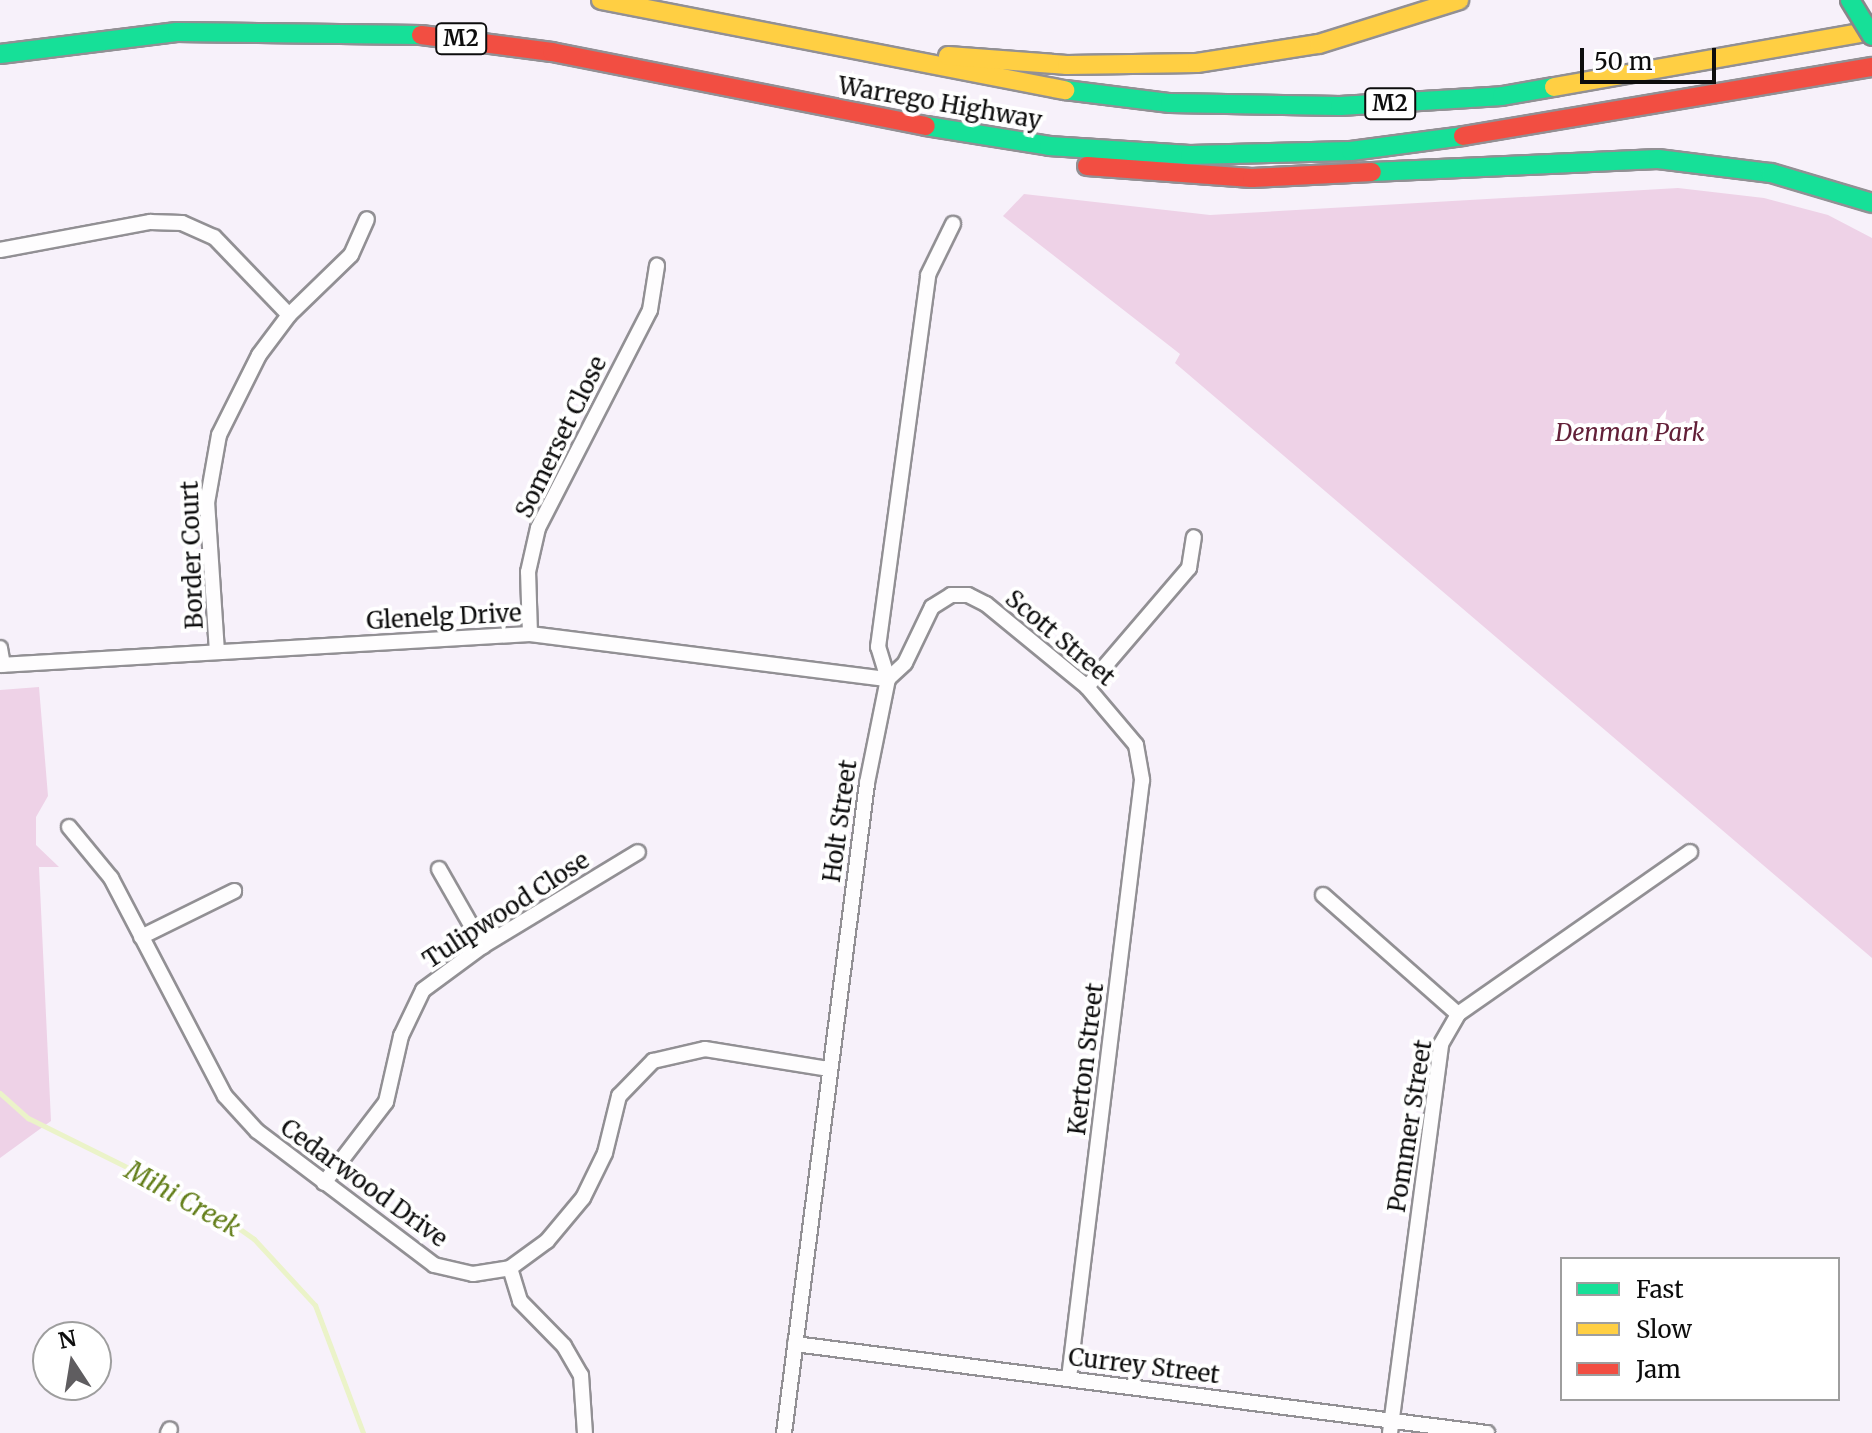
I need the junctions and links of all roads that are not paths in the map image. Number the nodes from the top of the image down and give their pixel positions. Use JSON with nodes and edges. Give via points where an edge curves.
{"nodes":[{"id":1,"x":601,"y":0,"type":"edge"},
{"id":2,"x":1459,"y":0,"type":"edge"},
{"id":3,"x":1850,"y":0,"type":"edge"},
{"id":4,"x":1872,"y":34,"type":"edge"},
{"id":5,"x":0,"y":54,"type":"edge"},
{"id":6,"x":905,"y":61,"type":"junction"},
{"id":7,"x":1872,"y":67,"type":"edge"},
{"id":8,"x":978,"y":136,"type":"junction"},
{"id":9,"x":1872,"y":203,"type":"edge"},
{"id":10,"x":367,"y":219,"type":"dead end"},
{"id":11,"x":953,"y":224,"type":"dead end"},
{"id":12,"x":0,"y":250,"type":"edge"},
{"id":13,"x":657,"y":266,"type":"dead end"},
{"id":14,"x":289,"y":315,"type":"junction"},
{"id":15,"x":1194,"y":537,"type":"dead end"},
{"id":16,"x":530,"y":634,"type":"junction"},
{"id":17,"x":0,"y":648,"type":"edge"},
{"id":18,"x":217,"y":652,"type":"junction"},
{"id":19,"x":1,"y":665,"type":"edge"},
{"id":20,"x":888,"y":679,"type":"junction"},
{"id":21,"x":1087,"y":687,"type":"junction"},
{"id":22,"x":1136,"y":745,"type":"joint"},
{"id":23,"x":69,"y":827,"type":"dead end"},
{"id":24,"x":638,"y":852,"type":"dead end"},
{"id":25,"x":1690,"y":852,"type":"dead end"},
{"id":26,"x":439,"y":869,"type":"dead end"},
{"id":27,"x":234,"y":891,"type":"dead end"},
{"id":28,"x":1323,"y":895,"type":"dead end"},
{"id":29,"x":141,"y":937,"type":"junction"},
{"id":30,"x":483,"y":946,"type":"junction"},
{"id":31,"x":1458,"y":1014,"type":"junction"},
{"id":32,"x":829,"y":1069,"type":"junction"},
{"id":33,"x":324,"y":1183,"type":"junction"},
{"id":34,"x":510,"y":1268,"type":"junction"},
{"id":35,"x":795,"y":1344,"type":"junction"},
{"id":36,"x":1069,"y":1378,"type":"junction"},
{"id":37,"x":1390,"y":1427,"type":"edge"},
{"id":38,"x":585,"y":1433,"type":"edge"},
{"id":39,"x":784,"y":1433,"type":"edge"},
{"id":40,"x":1487,"y":1433,"type":"edge"}],
"edges":[{"from":1,"to":6,"type":"main road","name":"Warrego Highway","number":"M2"},
{"from":2,"to":6,"type":"main road","via":[[1333,40],[1213,61],[1067,65],[953,55]]},
{"from":3,"to":4,"type":"main road","bridge":true},
{"from":4,"to":6,"type":"main road","name":"Warrego Highway","number":"M2","via":[[1502,96],[1340,106],[1170,103],[1024,85]]},
{"from":5,"to":8,"type":"main road","name":"Warrego Highway","number":"M2","via":[[177,32],[401,33],[552,52]]},
{"from":7,"to":8,"type":"main road","name":"Warrego Highway","number":"M2","via":[[1532,128],[1351,151],[1190,155]]},
{"from":8,"to":9,"type":"main road","via":[[1023,159],[1252,178],[1619,159],[1691,161],[1771,173]]},
{"from":10,"to":14,"type":"street","name":"Border Court","via":[[351,255]]},
{"from":11,"to":20,"type":"street","name":"Holt Street","via":[[931,261],[922,321],[878,647]]},
{"from":12,"to":14,"type":"street","via":[[150,222],[182,223],[214,237]]},
{"from":13,"to":16,"type":"street","name":"Somerset Close","via":[[650,310],[538,528],[528,572]]},
{"from":14,"to":18,"type":"street","name":"Border Court","via":[[237,391],[210,473]]},
{"from":15,"to":21,"type":"street","via":[[1189,568]]},
{"from":16,"to":18,"type":"street","name":"Glenelg Drive"},
{"from":16,"to":20,"type":"street","name":"Glenelg Drive"},
{"from":17,"to":19,"type":"street"},
{"from":18,"to":19,"type":"street","name":"Glenelg Drive"},
{"from":20,"to":21,"type":"street","name":"Scott Street","via":[[905,663],[932,607],[958,594],[982,600]]},
{"from":20,"to":32,"type":"street","name":"Holt Street","via":[[869,768]]},
{"from":21,"to":22,"type":"street","name":"Scott Street"},
{"from":22,"to":36,"type":"street","name":"Kerton Street","via":[[1142,780]]},
{"from":23,"to":29,"type":"street","name":"Cedarwood Drive","via":[[111,878]]},
{"from":24,"to":30,"type":"street","name":"Tulipwood Close"},
{"from":25,"to":31,"type":"street","name":"Pommer Street"},
{"from":26,"to":30,"type":"street"},
{"from":27,"to":29,"type":"street"},
{"from":28,"to":31,"type":"street"},
{"from":29,"to":33,"type":"street","name":"Cedarwood Drive","via":[[225,1096],[257,1131]]},
{"from":30,"to":33,"type":"street","name":"Tulipwood Close","via":[[423,990],[401,1036],[386,1102]]},
{"from":31,"to":37,"type":"street","name":"Pommer Street","via":[[1441,1044]]},
{"from":32,"to":34,"type":"street","name":"Cedarwood Drive","via":[[705,1049],[653,1061],[619,1096],[605,1153],[583,1198],[547,1241]]},
{"from":32,"to":35,"type":"street","name":"Holt Street"},
{"from":33,"to":34,"type":"street","name":"Cedarwood Drive","via":[[434,1265],[473,1274]]},
{"from":34,"to":38,"type":"street","via":[[520,1301],[564,1346],[581,1375]]},
{"from":35,"to":36,"type":"street","name":"Currey Street"},
{"from":35,"to":39,"type":"street","name":"Holt Street"},
{"from":36,"to":37,"type":"street","name":"Currey Street"},
{"from":37,"to":40,"type":"street","name":"Currey Street"}]}
